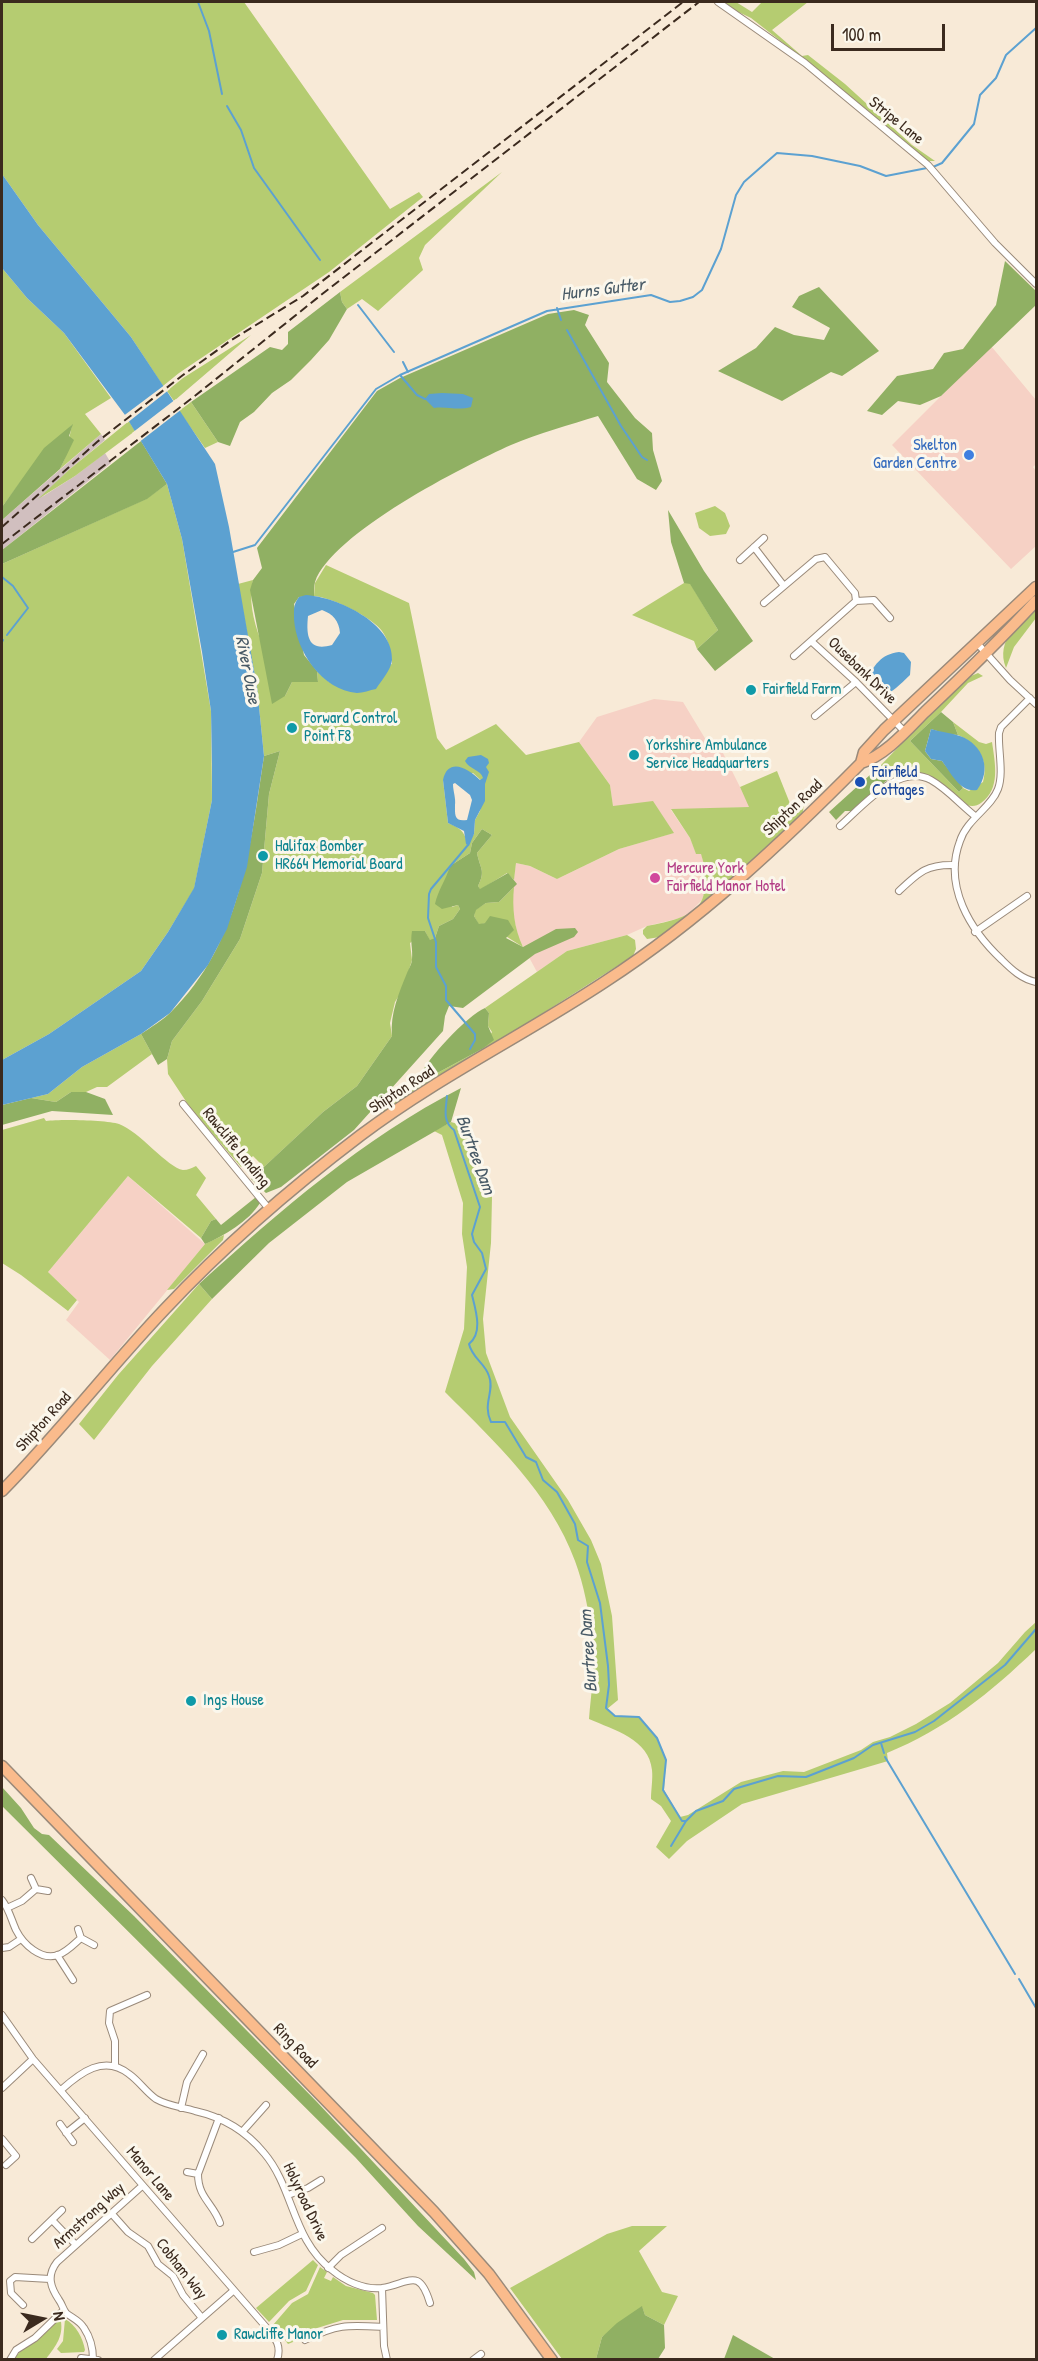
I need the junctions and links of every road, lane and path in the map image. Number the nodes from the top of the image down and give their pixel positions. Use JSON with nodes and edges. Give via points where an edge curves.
{"nodes":[{"id":1,"x":718,"y":2,"type":"edge"},
{"id":2,"x":1036,"y":284,"type":"edge"},
{"id":3,"x":764,"y":538,"type":"dead end"},
{"id":4,"x":754,"y":547,"type":"junction"},
{"id":5,"x":740,"y":560,"type":"dead end"},
{"id":6,"x":784,"y":586,"type":"junction"},
{"id":7,"x":1036,"y":586,"type":"edge"},
{"id":8,"x":856,"y":601,"type":"junction"},
{"id":9,"x":1036,"y":601,"type":"edge"},
{"id":10,"x":764,"y":603,"type":"dead end"},
{"id":11,"x":890,"y":618,"type":"dead end"},
{"id":12,"x":811,"y":641,"type":"junction"},
{"id":13,"x":976,"y":642,"type":"junction"},
{"id":14,"x":986,"y":653,"type":"junction"},
{"id":15,"x":794,"y":656,"type":"dead end"},
{"id":16,"x":856,"y":682,"type":"junction"},
{"id":17,"x":1030,"y":698,"type":"junction"},
{"id":18,"x":1036,"y":704,"type":"edge"},
{"id":19,"x":815,"y":716,"type":"dead end"},
{"id":20,"x":894,"y":720,"type":"junction"},
{"id":21,"x":905,"y":732,"type":"junction"},
{"id":22,"x":861,"y":764,"type":"junction"},
{"id":23,"x":975,"y":816,"type":"junction"},
{"id":24,"x":840,"y":826,"type":"dead end"},
{"id":25,"x":955,"y":865,"type":"junction"},
{"id":26,"x":899,"y":891,"type":"dead end"},
{"id":27,"x":1027,"y":896,"type":"dead end"},
{"id":28,"x":975,"y":932,"type":"junction"},
{"id":29,"x":1036,"y":982,"type":"edge"},
{"id":30,"x":183,"y":1104,"type":"dead end"},
{"id":31,"x":269,"y":1209,"type":"junction"},
{"id":32,"x":2,"y":1491,"type":"edge"},
{"id":33,"x":2,"y":1766,"type":"edge"},
{"id":34,"x":31,"y":1878,"type":"dead end"},
{"id":35,"x":36,"y":1889,"type":"junction"},
{"id":36,"x":48,"y":1891,"type":"dead end"},
{"id":37,"x":2,"y":1900,"type":"edge"},
{"id":38,"x":7,"y":1908,"type":"junction"},
{"id":39,"x":78,"y":1929,"type":"dead end"},
{"id":40,"x":81,"y":1938,"type":"junction"},
{"id":41,"x":21,"y":1939,"type":"junction"},
{"id":42,"x":94,"y":1945,"type":"dead end"},
{"id":43,"x":2,"y":1948,"type":"edge"},
{"id":44,"x":57,"y":1955,"type":"junction"},
{"id":45,"x":73,"y":1980,"type":"dead end"},
{"id":46,"x":147,"y":1995,"type":"dead end"},
{"id":47,"x":2,"y":2015,"type":"edge"},
{"id":48,"x":203,"y":2054,"type":"dead end"},
{"id":49,"x":33,"y":2059,"type":"junction"},
{"id":50,"x":115,"y":2066,"type":"junction"},
{"id":51,"x":2,"y":2088,"type":"edge"},
{"id":52,"x":61,"y":2090,"type":"junction"},
{"id":53,"x":266,"y":2105,"type":"dead end"},
{"id":54,"x":182,"y":2108,"type":"junction"},
{"id":55,"x":85,"y":2118,"type":"junction"},
{"id":56,"x":219,"y":2118,"type":"junction"},
{"id":57,"x":60,"y":2124,"type":"dead end"},
{"id":58,"x":242,"y":2132,"type":"junction"},
{"id":59,"x":66,"y":2133,"type":"junction"},
{"id":60,"x":2,"y":2139,"type":"edge"},
{"id":61,"x":73,"y":2142,"type":"dead end"},
{"id":62,"x":22,"y":2150,"type":"dead end"},
{"id":63,"x":16,"y":2156,"type":"junction"},
{"id":64,"x":6,"y":2165,"type":"dead end"},
{"id":65,"x":187,"y":2172,"type":"dead end"},
{"id":66,"x":198,"y":2174,"type":"junction"},
{"id":67,"x":321,"y":2180,"type":"dead end"},
{"id":68,"x":142,"y":2186,"type":"junction"},
{"id":69,"x":288,"y":2195,"type":"junction"},
{"id":70,"x":62,"y":2210,"type":"dead end"},
{"id":71,"x":112,"y":2214,"type":"junction"},
{"id":72,"x":52,"y":2220,"type":"junction"},
{"id":73,"x":220,"y":2223,"type":"dead end"},
{"id":74,"x":382,"y":2228,"type":"dead end"},
{"id":75,"x":302,"y":2234,"type":"junction"},
{"id":76,"x":32,"y":2239,"type":"dead end"},
{"id":77,"x":76,"y":2246,"type":"junction"},
{"id":78,"x":254,"y":2252,"type":"dead end"},
{"id":79,"x":328,"y":2268,"type":"junction"},
{"id":80,"x":2,"y":2278,"type":"edge"},
{"id":81,"x":50,"y":2279,"type":"junction"},
{"id":82,"x":10,"y":2281,"type":"junction"},
{"id":83,"x":382,"y":2288,"type":"junction"},
{"id":84,"x":233,"y":2291,"type":"junction"},
{"id":85,"x":430,"y":2303,"type":"dead end"},
{"id":86,"x":23,"y":2306,"type":"dead end"},
{"id":87,"x":64,"y":2310,"type":"junction"},
{"id":88,"x":202,"y":2318,"type":"junction"},
{"id":89,"x":383,"y":2327,"type":"junction"},
{"id":90,"x":305,"y":2340,"type":"dead end"},
{"id":91,"x":481,"y":2354,"type":"dead end"},
{"id":92,"x":81,"y":2358,"type":"dead end"},
{"id":93,"x":93,"y":2359,"type":"edge"},
{"id":94,"x":10,"y":2360,"type":"edge"},
{"id":95,"x":98,"y":2360,"type":"edge"},
{"id":96,"x":154,"y":2360,"type":"edge"},
{"id":97,"x":277,"y":2360,"type":"edge"},
{"id":98,"x":387,"y":2360,"type":"edge"},
{"id":99,"x":473,"y":2360,"type":"edge"},
{"id":100,"x":552,"y":2360,"type":"edge"}],
"edges":[{"from":1,"to":2,"type":"street","name":"Stripe Lane","via":[[805,63],[928,165]]},
{"from":3,"to":4,"type":"street"},
{"from":4,"to":5,"type":"street"},
{"from":4,"to":6,"type":"street"},
{"from":6,"to":8,"type":"street","via":[[816,559],[825,557],[855,593]]},
{"from":6,"to":10,"type":"street"},
{"from":7,"to":13,"type":"highway","name":"Shipton Road"},
{"from":8,"to":11,"type":"street","via":[[874,600]]},
{"from":8,"to":12,"type":"street"},
{"from":9,"to":14,"type":"highway","name":"Shipton Road"},
{"from":12,"to":15,"type":"street"},
{"from":12,"to":16,"type":"street","name":"Ousebank Drive"},
{"from":13,"to":14,"type":"street"},
{"from":13,"to":20,"type":"highway","name":"Shipton Road"},
{"from":14,"to":17,"type":"street"},
{"from":14,"to":21,"type":"highway","name":"Shipton Road"},
{"from":16,"to":19,"type":"street"},
{"from":16,"to":20,"type":"street","name":"Ousebank Drive"},
{"from":17,"to":18,"type":"street"},
{"from":17,"to":23,"type":"street","via":[[1001,727],[998,789]]},
{"from":20,"to":21,"type":"street","name":"Ousebank Drive"},
{"from":20,"to":22,"type":"highway","name":"Shipton Road","via":[[864,752]]},
{"from":21,"to":22,"type":"highway","name":"Shipton Road"},
{"from":22,"to":31,"type":"highway","name":"Shipton Road","via":[[790,834],[656,946],[607,981],[362,1134]]},
{"from":23,"to":24,"type":"street","via":[[928,778],[909,776],[890,783]]},
{"from":23,"to":25,"type":"street","via":[[959,843]]},
{"from":25,"to":26,"type":"street","via":[[926,868]]},
{"from":25,"to":28,"type":"street","via":[[961,902]]},
{"from":27,"to":28,"type":"street"},
{"from":28,"to":29,"type":"street","via":[[1020,976]]},
{"from":30,"to":31,"type":"street","name":"Rawcliffe Landing"},
{"from":31,"to":32,"type":"highway","name":"Shipton Road","via":[[168,1305]]},
{"from":33,"to":100,"type":"highway","name":"Ring Road","via":[[434,2211],[489,2274]]},
{"from":34,"to":35,"type":"street"},
{"from":35,"to":36,"type":"street"},
{"from":35,"to":38,"type":"street"},
{"from":37,"to":38,"type":"street"},
{"from":38,"to":41,"type":"street"},
{"from":39,"to":40,"type":"street"},
{"from":40,"to":42,"type":"street"},
{"from":40,"to":44,"type":"street"},
{"from":41,"to":43,"type":"street"},
{"from":41,"to":44,"type":"street","via":[[38,1953]]},
{"from":44,"to":45,"type":"street"},
{"from":46,"to":50,"type":"street","via":[[110,2011]]},
{"from":47,"to":49,"type":"street","name":"Manor Lane"},
{"from":48,"to":54,"type":"street","via":[[188,2082]]},
{"from":49,"to":51,"type":"street"},
{"from":49,"to":52,"type":"street","name":"Manor Lane"},
{"from":50,"to":52,"type":"street","via":[[86,2070]]},
{"from":50,"to":54,"type":"street","name":"Holyrood Drive","via":[[156,2099]]},
{"from":52,"to":55,"type":"street","name":"Manor Lane"},
{"from":53,"to":58,"type":"street"},
{"from":54,"to":56,"type":"street","name":"Holyrood Drive"},
{"from":55,"to":59,"type":"street"},
{"from":55,"to":68,"type":"street","name":"Manor Lane"},
{"from":56,"to":58,"type":"street","name":"Holyrood Drive"},
{"from":56,"to":66,"type":"street"},
{"from":57,"to":59,"type":"street"},
{"from":58,"to":69,"type":"street","name":"Holyrood Drive","via":[[265,2154]]},
{"from":59,"to":61,"type":"street"},
{"from":60,"to":63,"type":"street"},
{"from":62,"to":63,"type":"street"},
{"from":63,"to":64,"type":"street"},
{"from":65,"to":66,"type":"street"},
{"from":66,"to":73,"type":"street","via":[[200,2192]]},
{"from":67,"to":69,"type":"street"},
{"from":68,"to":71,"type":"street","name":"Armstrong Way"},
{"from":68,"to":84,"type":"street","name":"Manor Lane"},
{"from":69,"to":75,"type":"street","name":"Holyrood Drive"},
{"from":70,"to":72,"type":"street"},
{"from":71,"to":77,"type":"street","name":"Armstrong Way"},
{"from":71,"to":88,"type":"street","name":"Cobham Way","via":[[148,2246]]},
{"from":72,"to":76,"type":"street"},
{"from":72,"to":77,"type":"street"},
{"from":74,"to":79,"type":"street"},
{"from":75,"to":78,"type":"street"},
{"from":75,"to":79,"type":"street","name":"Holyrood Drive"},
{"from":77,"to":81,"type":"street","name":"Armstrong Way","via":[[53,2267]]},
{"from":79,"to":83,"type":"street","name":"Holyrood Drive","via":[[352,2283]]},
{"from":80,"to":82,"type":"street"},
{"from":81,"to":82,"type":"street","via":[[15,2277]]},
{"from":81,"to":87,"type":"street"},
{"from":82,"to":86,"type":"street","via":[[11,2293]]},
{"from":83,"to":85,"type":"street","name":"Holyrood Drive","via":[[412,2279],[420,2281]]},
{"from":83,"to":89,"type":"street"},
{"from":84,"to":88,"type":"street"},
{"from":84,"to":97,"type":"street","name":"Manor Lane","via":[[280,2348]]},
{"from":87,"to":93,"type":"street","via":[[85,2329]]},
{"from":87,"to":94,"type":"street","via":[[16,2350]]},
{"from":88,"to":96,"type":"street"},
{"from":89,"to":90,"type":"street","via":[[346,2325]]},
{"from":89,"to":98,"type":"street"},
{"from":91,"to":99,"type":"street"},
{"from":92,"to":93,"type":"street"},
{"from":93,"to":95,"type":"street"}]}
